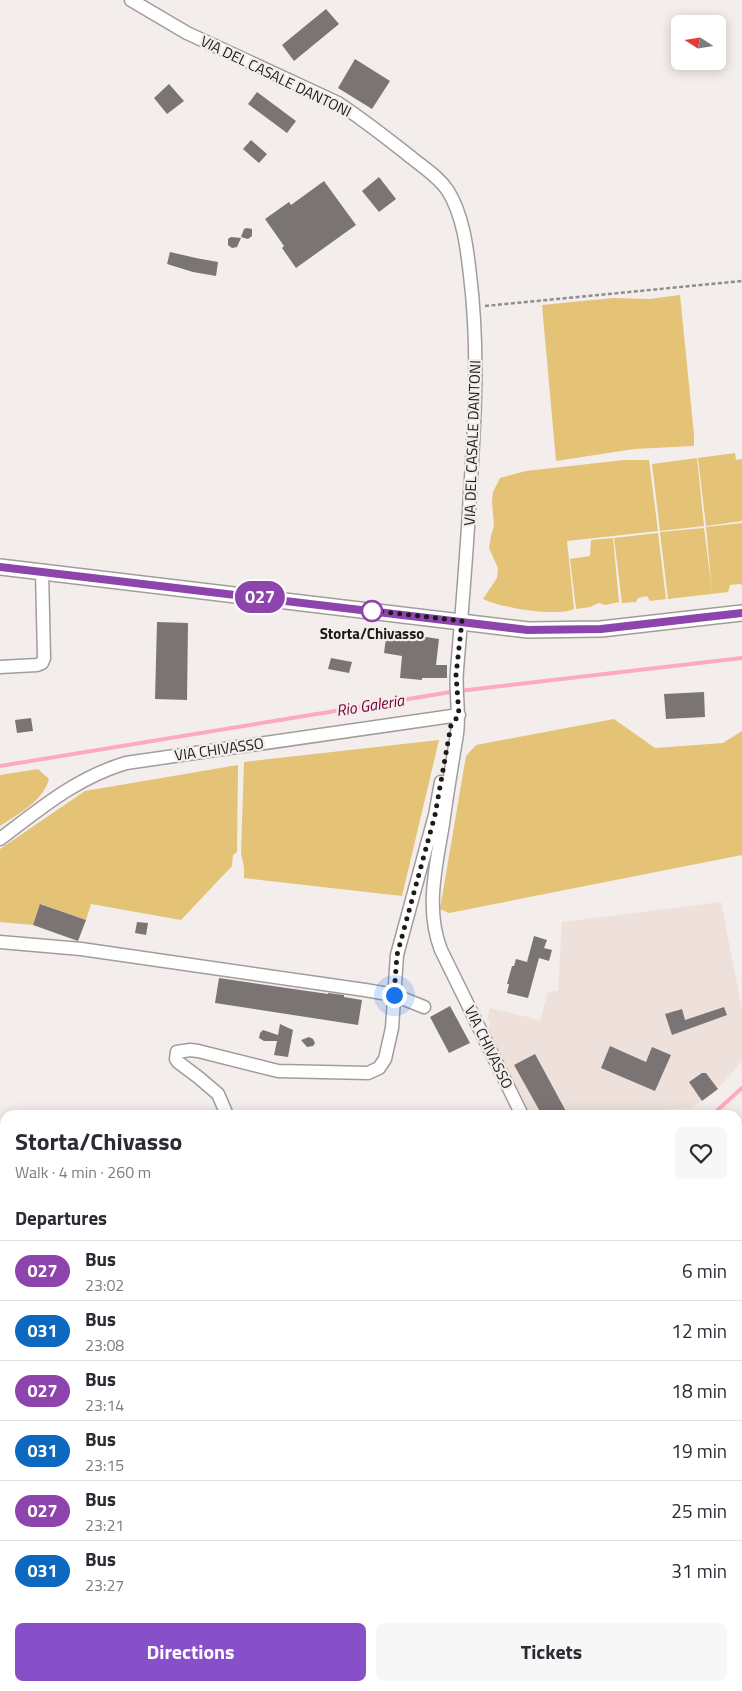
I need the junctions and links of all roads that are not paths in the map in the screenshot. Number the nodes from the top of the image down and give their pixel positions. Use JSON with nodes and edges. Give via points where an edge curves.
{"nodes":[{"id":1,"x":131,"y":0,"type":"edge"},
{"id":2,"x":0,"y":567,"type":"edge"},
{"id":3,"x":42,"y":571,"type":"junction"},
{"id":4,"x":742,"y":613,"type":"edge"},
{"id":5,"x":462,"y":621,"type":"junction"},
{"id":6,"x":0,"y":667,"type":"edge"},
{"id":7,"x":459,"y":715,"type":"junction"},
{"id":8,"x":0,"y":838,"type":"edge"},
{"id":9,"x":0,"y":942,"type":"edge"},
{"id":10,"x":394,"y":995,"type":"junction"},
{"id":11,"x":424,"y":1007,"type":"dead end"},
{"id":12,"x":225,"y":1110,"type":"edge"},
{"id":13,"x":520,"y":1110,"type":"edge"}],
"edges":[{"from":1,"to":5,"type":"street","name":"VIA DEL CASALE DANTONI","via":[[187,33],[338,103],[438,178],[448,191],[460,220],[469,262],[476,356],[476,416]]},
{"from":2,"to":3,"type":"main road"},
{"from":3,"to":5,"type":"main road"},
{"from":3,"to":6,"type":"street","via":[[42,663]]},
{"from":4,"to":5,"type":"main road","via":[[562,631]]},
{"from":5,"to":7,"type":"street","name":"VIA CHIVASSO","via":[[456,675]]},
{"from":7,"to":8,"type":"street","name":"VIA CHIVASSO","via":[[126,763],[95,773],[61,792]]},
{"from":7,"to":10,"type":"street","via":[[451,725],[435,815],[397,955]]},
{"from":7,"to":13,"type":"street","name":"VIA CHIVASSO","via":[[434,883],[434,925],[441,950]]},
{"from":9,"to":10,"type":"street","via":[[81,949]]},
{"from":10,"to":11,"type":"street"},
{"from":10,"to":12,"type":"street","via":[[392,1028],[385,1059],[382,1065],[368,1073],[278,1071],[190,1050],[177,1052],[178,1062],[218,1094]]}]}
